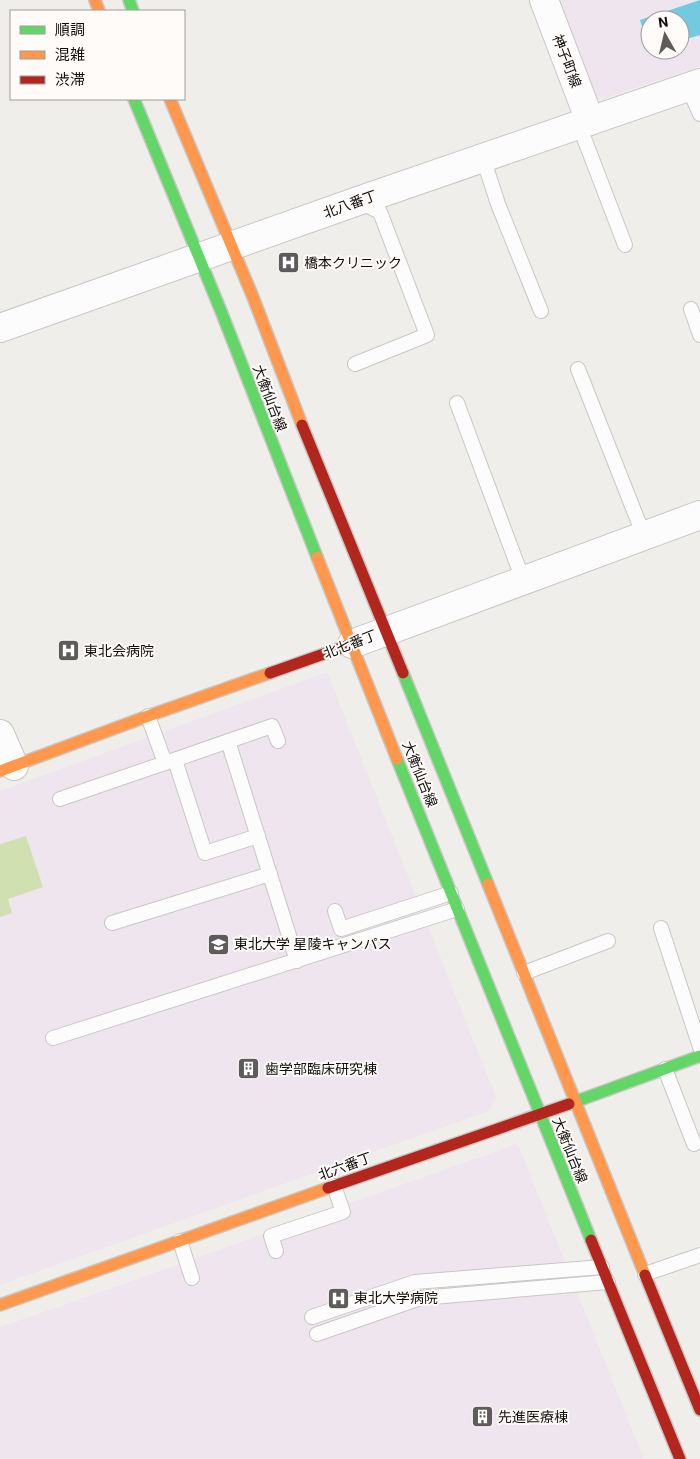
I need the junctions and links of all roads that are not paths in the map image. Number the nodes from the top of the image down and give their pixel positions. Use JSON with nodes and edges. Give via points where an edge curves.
{"nodes":[{"id":1,"x":544,"y":0,"type":"edge"},
{"id":2,"x":694,"y":85,"type":"edge"},
{"id":3,"x":134,"y":100,"type":"edge"},
{"id":4,"x":170,"y":100,"type":"edge"},
{"id":5,"x":700,"y":114,"type":"edge"},
{"id":6,"x":584,"y":123,"type":"junction"},
{"id":7,"x":483,"y":158,"type":"junction"},
{"id":8,"x":358,"y":201,"type":"junction"},
{"id":9,"x":624,"y":245,"type":"dead end"},
{"id":10,"x":231,"y":246,"type":"junction"},
{"id":11,"x":199,"y":258,"type":"junction"},
{"id":12,"x":691,"y":309,"type":"dead end"},
{"id":13,"x":542,"y":311,"type":"dead end"},
{"id":14,"x":0,"y":328,"type":"edge"},
{"id":15,"x":700,"y":335,"type":"edge"},
{"id":16,"x":355,"y":364,"type":"dead end"},
{"id":17,"x":578,"y":369,"type":"dead end"},
{"id":18,"x":457,"y":403,"type":"dead end"},
{"id":19,"x":700,"y":515,"type":"edge"},
{"id":20,"x":644,"y":536,"type":"junction"},
{"id":21,"x":523,"y":580,"type":"junction"},
{"id":22,"x":386,"y":631,"type":"junction"},
{"id":23,"x":352,"y":644,"type":"junction"},
{"id":24,"x":148,"y":716,"type":"junction"},
{"id":25,"x":0,"y":734,"type":"edge"},
{"id":26,"x":278,"y":741,"type":"dead end"},
{"id":27,"x":228,"y":742,"type":"junction"},
{"id":28,"x":170,"y":762,"type":"junction"},
{"id":29,"x":7,"y":768,"type":"edge"},
{"id":30,"x":60,"y":799,"type":"dead end"},
{"id":31,"x":258,"y":836,"type":"junction"},
{"id":32,"x":270,"y":874,"type":"junction"},
{"id":33,"x":451,"y":894,"type":"junction"},
{"id":34,"x":458,"y":909,"type":"junction"},
{"id":35,"x":335,"y":911,"type":"dead end"},
{"id":36,"x":112,"y":923,"type":"dead end"},
{"id":37,"x":661,"y":928,"type":"dead end"},
{"id":38,"x":608,"y":941,"type":"dead end"},
{"id":39,"x":297,"y":961,"type":"junction"},
{"id":40,"x":524,"y":973,"type":"junction"},
{"id":41,"x":53,"y":1038,"type":"dead end"},
{"id":42,"x":700,"y":1047,"type":"edge"},
{"id":43,"x":700,"y":1056,"type":"edge"},
{"id":44,"x":665,"y":1069,"type":"junction"},
{"id":45,"x":576,"y":1101,"type":"junction"},
{"id":46,"x":539,"y":1113,"type":"junction"},
{"id":47,"x":694,"y":1144,"type":"dead end"},
{"id":48,"x":334,"y":1186,"type":"junction"},
{"id":49,"x":180,"y":1241,"type":"junction"},
{"id":50,"x":276,"y":1251,"type":"dead end"},
{"id":51,"x":700,"y":1255,"type":"edge"},
{"id":52,"x":602,"y":1267,"type":"junction"},
{"id":53,"x":645,"y":1274,"type":"junction"},
{"id":54,"x":192,"y":1278,"type":"dead end"},
{"id":55,"x":608,"y":1282,"type":"junction"},
{"id":56,"x":0,"y":1305,"type":"edge"},
{"id":57,"x":312,"y":1317,"type":"dead end"},
{"id":58,"x":317,"y":1334,"type":"dead end"},
{"id":59,"x":700,"y":1410,"type":"edge"},
{"id":60,"x":680,"y":1459,"type":"edge"}],
"edges":[{"from":1,"to":6,"type":"street","name":"神子町線"},
{"from":2,"to":5,"type":"lane"},
{"from":2,"to":6,"type":"street","name":"北八番丁"},
{"from":3,"to":11,"type":"main road","name":"大衡仙台線"},
{"from":4,"to":10,"type":"main road","name":"大衡仙台線"},
{"from":6,"to":7,"type":"street","name":"北八番丁"},
{"from":6,"to":9,"type":"lane"},
{"from":7,"to":8,"type":"street","name":"北八番丁"},
{"from":7,"to":13,"type":"lane","via":[[498,204]]},
{"from":8,"to":10,"type":"street","name":"北八番丁"},
{"from":8,"to":16,"type":"lane","via":[[380,212],[427,335]]},
{"from":10,"to":11,"type":"street","name":"北八番丁"},
{"from":10,"to":22,"type":"main road","name":"大衡仙台線"},
{"from":11,"to":14,"type":"street","name":"北八番丁"},
{"from":11,"to":23,"type":"main road","name":"大衡仙台線"},
{"from":12,"to":15,"type":"lane"},
{"from":17,"to":20,"type":"lane"},
{"from":18,"to":21,"type":"lane"},
{"from":19,"to":20,"type":"street","name":"北七番丁"},
{"from":20,"to":21,"type":"street","name":"北七番丁"},
{"from":21,"to":22,"type":"street","name":"北七番丁"},
{"from":22,"to":23,"type":"street","name":"北七番丁"},
{"from":22,"to":40,"type":"main road","name":"大衡仙台線"},
{"from":23,"to":24,"type":"main road","name":"北七番丁"},
{"from":23,"to":33,"type":"main road","name":"大衡仙台線"},
{"from":24,"to":28,"type":"lane"},
{"from":24,"to":29,"type":"main road","name":"北七番丁"},
{"from":25,"to":29,"type":"street"},
{"from":26,"to":27,"type":"lane","via":[[272,726]]},
{"from":27,"to":28,"type":"lane"},
{"from":27,"to":31,"type":"lane"},
{"from":28,"to":30,"type":"lane"},
{"from":28,"to":31,"type":"lane","via":[[205,853]]},
{"from":31,"to":32,"type":"lane"},
{"from":32,"to":36,"type":"lane"},
{"from":32,"to":39,"type":"lane"},
{"from":33,"to":34,"type":"main road","name":"大衡仙台線"},
{"from":33,"to":35,"type":"lane","via":[[341,929]]},
{"from":34,"to":39,"type":"lane"},
{"from":34,"to":46,"type":"main road","name":"大衡仙台線"},
{"from":37,"to":42,"type":"lane"},
{"from":38,"to":40,"type":"lane"},
{"from":39,"to":41,"type":"lane"},
{"from":40,"to":45,"type":"main road","name":"大衡仙台線"},
{"from":43,"to":44,"type":"main road","name":"北六番丁"},
{"from":44,"to":45,"type":"main road","name":"北六番丁"},
{"from":44,"to":47,"type":"lane"},
{"from":45,"to":46,"type":"main road","name":"北六番丁"},
{"from":45,"to":53,"type":"main road","name":"大衡仙台線"},
{"from":46,"to":48,"type":"main road","name":"北六番丁"},
{"from":46,"to":52,"type":"main road","name":"大衡仙台線"},
{"from":48,"to":49,"type":"main road","name":"北六番丁"},
{"from":48,"to":50,"type":"lane","via":[[343,1212],[271,1236]]},
{"from":49,"to":54,"type":"lane"},
{"from":49,"to":56,"type":"main road","name":"北六番丁"},
{"from":51,"to":53,"type":"lane"},
{"from":52,"to":55,"type":"main road","name":"大衡仙台線"},
{"from":52,"to":57,"type":"lane","via":[[415,1282]]},
{"from":53,"to":59,"type":"main road","name":"大衡仙台線"},
{"from":55,"to":58,"type":"lane","via":[[421,1298]]},
{"from":55,"to":60,"type":"main road","name":"大衡仙台線"}]}
